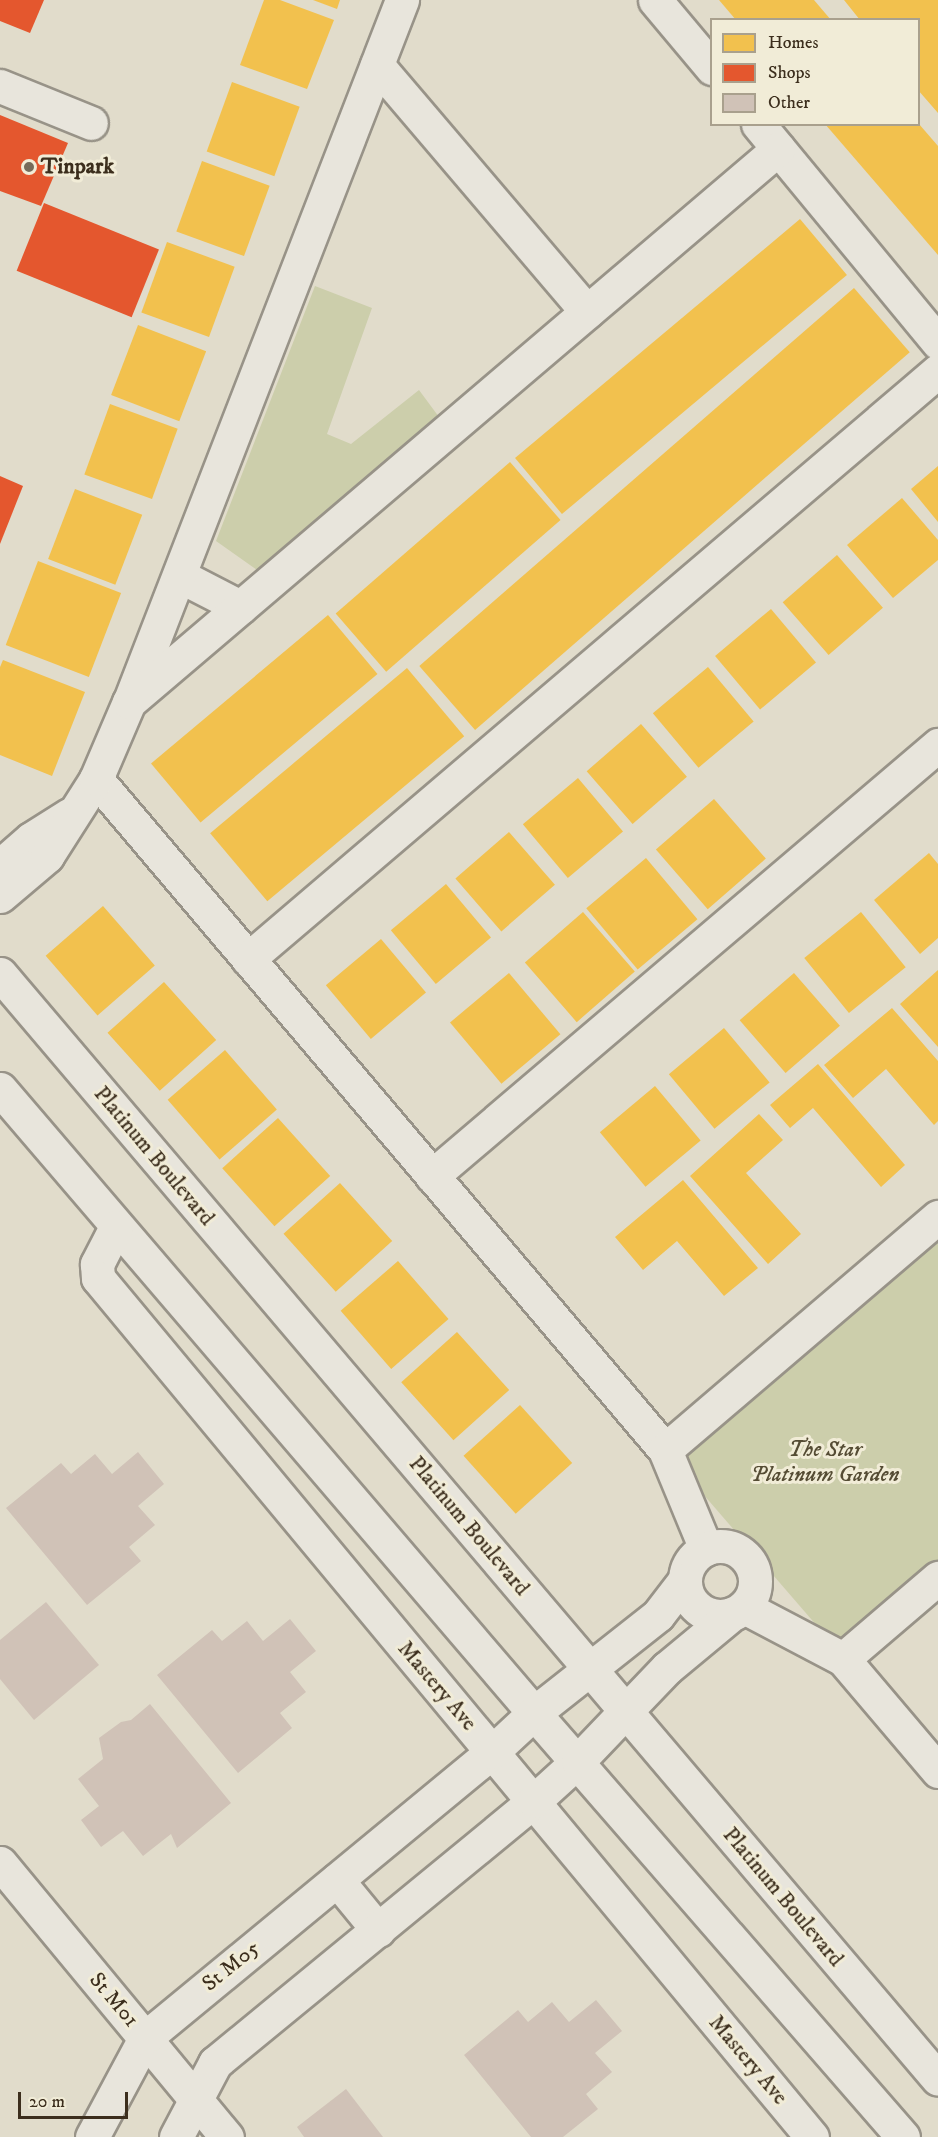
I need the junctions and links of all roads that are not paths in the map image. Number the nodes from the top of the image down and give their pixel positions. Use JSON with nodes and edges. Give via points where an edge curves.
{"nodes":[{"id":1,"x":402,"y":0,"type":"edge"},
{"id":2,"x":655,"y":0,"type":"edge"},
{"id":3,"x":377,"y":65,"type":"junction"},
{"id":4,"x":710,"y":67,"type":"edge"},
{"id":5,"x":0,"y":86,"type":"edge"},
{"id":6,"x":91,"y":123,"type":"dead end"},
{"id":7,"x":768,"y":137,"type":"edge"},
{"id":8,"x":587,"y":312,"type":"junction"},
{"id":9,"x":938,"y":342,"type":"edge"},
{"id":10,"x":938,"y":371,"type":"edge"},
{"id":11,"x":180,"y":576,"type":"junction"},
{"id":12,"x":240,"y":607,"type":"junction"},
{"id":13,"x":129,"y":702,"type":"junction"},
{"id":14,"x":938,"y":745,"type":"edge"},
{"id":15,"x":96,"y":779,"type":"junction"},
{"id":16,"x":75,"y":811,"type":"junction"},
{"id":17,"x":0,"y":866,"type":"edge"},
{"id":18,"x":0,"y":896,"type":"edge"},
{"id":19,"x":248,"y":959,"type":"junction"},
{"id":20,"x":0,"y":974,"type":"edge"},
{"id":21,"x":0,"y":1089,"type":"edge"},
{"id":22,"x":432,"y":1176,"type":"junction"},
{"id":23,"x":938,"y":1217,"type":"edge"},
{"id":24,"x":116,"y":1227,"type":"junction"},
{"id":25,"x":665,"y":1450,"type":"junction"},
{"id":26,"x":706,"y":1549,"type":"junction"},
{"id":27,"x":938,"y":1578,"type":"edge"},
{"id":28,"x":685,"y":1580,"type":"junction"},
{"id":29,"x":738,"y":1611,"type":"junction"},
{"id":30,"x":843,"y":1659,"type":"junction"},
{"id":31,"x":591,"y":1670,"type":"junction"},
{"id":32,"x":625,"y":1710,"type":"junction"},
{"id":33,"x":534,"y":1713,"type":"junction"},
{"id":34,"x":492,"y":1752,"type":"junction"},
{"id":35,"x":578,"y":1761,"type":"junction"},
{"id":36,"x":938,"y":1771,"type":"edge"},
{"id":37,"x":534,"y":1801,"type":"junction"},
{"id":38,"x":0,"y":1863,"type":"edge"},
{"id":39,"x":337,"y":1880,"type":"junction"},
{"id":40,"x":378,"y":1930,"type":"junction"},
{"id":41,"x":145,"y":2038,"type":"junction"},
{"id":42,"x":938,"y":2079,"type":"edge"},
{"id":43,"x":195,"y":2099,"type":"junction"},
{"id":44,"x":92,"y":2137,"type":"edge"},
{"id":45,"x":176,"y":2137,"type":"edge"},
{"id":46,"x":227,"y":2137,"type":"edge"},
{"id":47,"x":812,"y":2137,"type":"edge"},
{"id":48,"x":903,"y":2137,"type":"edge"}],
"edges":[{"from":1,"to":3,"type":"street"},
{"from":2,"to":4,"type":"street"},
{"from":3,"to":8,"type":"street"},
{"from":3,"to":11,"type":"street"},
{"from":5,"to":6,"type":"street"},
{"from":7,"to":8,"type":"street"},
{"from":7,"to":9,"type":"street"},
{"from":8,"to":12,"type":"street"},
{"from":10,"to":19,"type":"street"},
{"from":11,"to":12,"type":"street"},
{"from":11,"to":13,"type":"street"},
{"from":12,"to":13,"type":"street"},
{"from":13,"to":15,"type":"street"},
{"from":14,"to":22,"type":"street"},
{"from":15,"to":16,"type":"street"},
{"from":15,"to":19,"type":"street"},
{"from":16,"to":17,"type":"street","via":[[31,839]]},
{"from":16,"to":18,"type":"street","via":[[47,856]]},
{"from":19,"to":22,"type":"street"},
{"from":20,"to":31,"type":"street","name":"Platinum Boulevard"},
{"from":21,"to":24,"type":"street"},
{"from":22,"to":25,"type":"street"},
{"from":23,"to":25,"type":"street"},
{"from":24,"to":33,"type":"street"},
{"from":24,"to":34,"type":"street","name":"Mastery Ave","via":[[97,1264],[98,1278]]},
{"from":25,"to":26,"type":"street"},
{"from":26,"to":28,"type":"street","via":[[692,1562]]},
{"from":26,"to":29,"type":"street","via":[[732,1548],[752,1567],[754,1588]]},
{"from":27,"to":30,"type":"street"},
{"from":28,"to":29,"type":"street","via":[[687,1594],[705,1613],[718,1616]]},
{"from":28,"to":31,"type":"street","name":"St M05","via":[[658,1615]]},
{"from":29,"to":30,"type":"street"},
{"from":29,"to":32,"type":"street","via":[[667,1668]]},
{"from":30,"to":36,"type":"street"},
{"from":31,"to":32,"type":"street","name":"Platinum Boulevard"},
{"from":31,"to":33,"type":"street","name":"St M05"},
{"from":32,"to":35,"type":"street"},
{"from":32,"to":42,"type":"street","name":"Platinum Boulevard"},
{"from":33,"to":34,"type":"street","name":"St M05"},
{"from":33,"to":35,"type":"street"},
{"from":34,"to":37,"type":"street","name":"Mastery Ave"},
{"from":34,"to":39,"type":"street","name":"St M05"},
{"from":35,"to":37,"type":"street"},
{"from":35,"to":48,"type":"street"},
{"from":37,"to":40,"type":"street"},
{"from":37,"to":47,"type":"street","name":"Mastery Ave"},
{"from":38,"to":41,"type":"street","name":"St M01"},
{"from":39,"to":40,"type":"street"},
{"from":39,"to":41,"type":"street","name":"St M05"},
{"from":40,"to":43,"type":"street","via":[[215,2062]]},
{"from":41,"to":43,"type":"street","name":"St M01"},
{"from":41,"to":44,"type":"street","name":"St M05"},
{"from":43,"to":45,"type":"street"},
{"from":43,"to":46,"type":"street","name":"St M01"}]}
